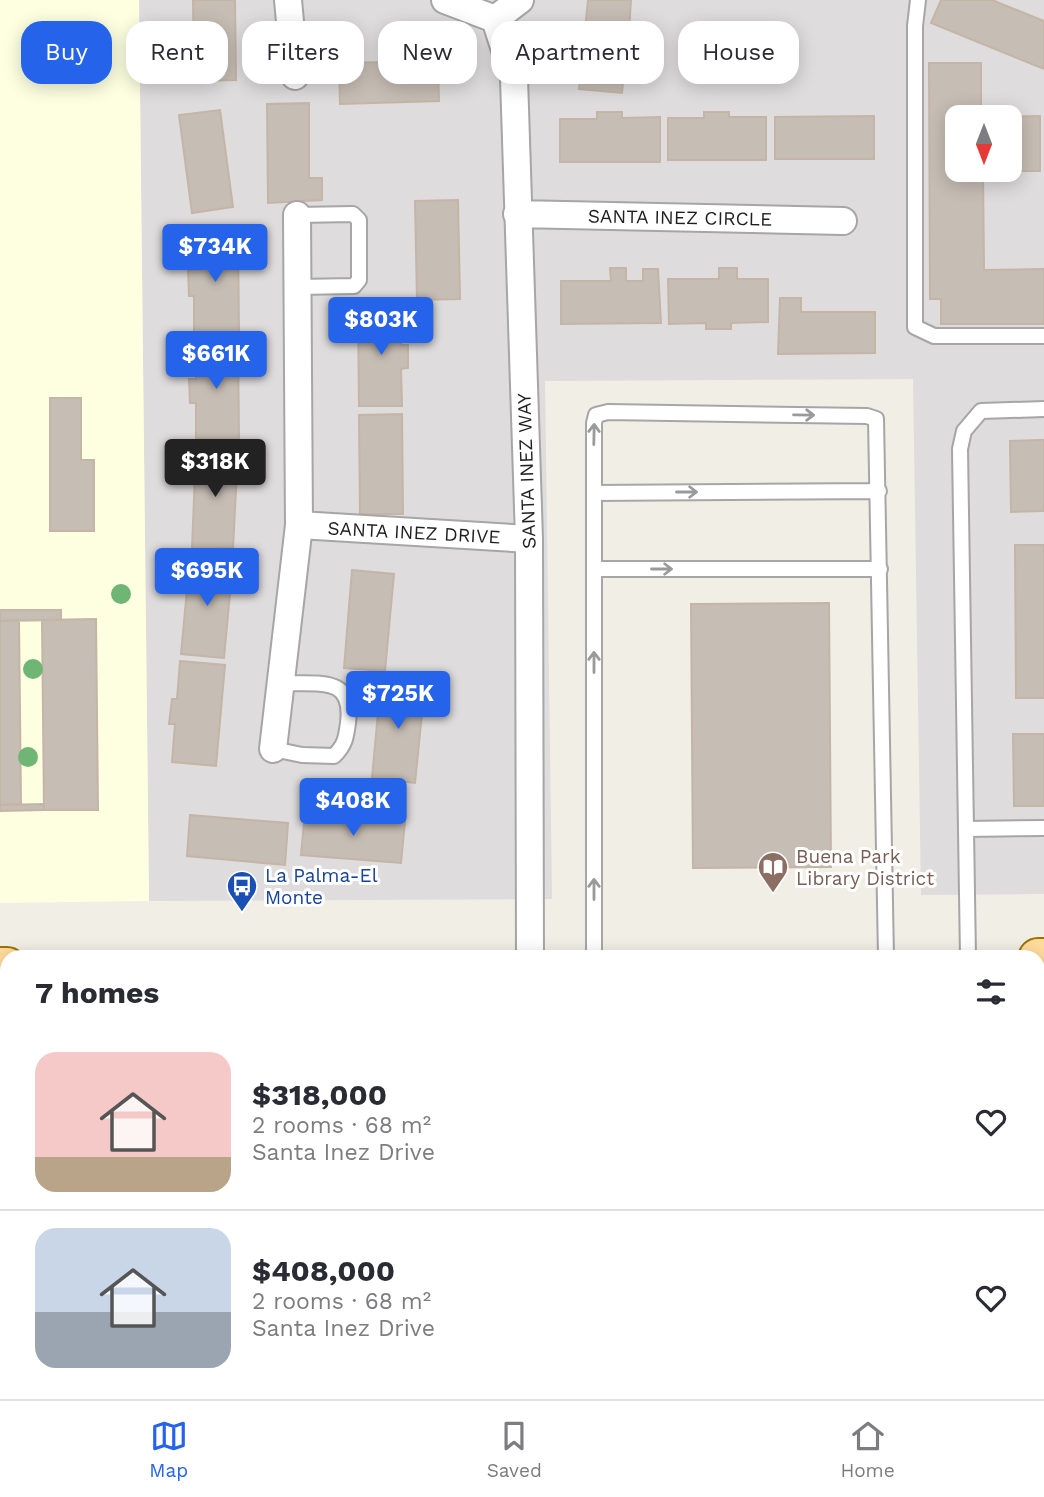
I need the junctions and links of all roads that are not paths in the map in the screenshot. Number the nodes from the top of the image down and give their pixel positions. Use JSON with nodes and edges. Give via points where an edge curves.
{"nodes":[{"id":1,"x":288,"y":0,"type":"edge"},
{"id":2,"x":445,"y":0,"type":"edge"},
{"id":3,"x":520,"y":0,"type":"edge"},
{"id":4,"x":918,"y":0,"type":"edge"},
{"id":5,"x":495,"y":19,"type":"junction"},
{"id":6,"x":290,"y":21,"type":"edge"},
{"id":7,"x":517,"y":214,"type":"junction"},
{"id":8,"x":297,"y":215,"type":"joint"},
{"id":9,"x":843,"y":221,"type":"dead end"},
{"id":10,"x":298,"y":287,"type":"junction"},
{"id":11,"x":1044,"y":335,"type":"edge"},
{"id":12,"x":1044,"y":409,"type":"edge"},
{"id":13,"x":879,"y":491,"type":"junction"},
{"id":14,"x":594,"y":493,"type":"junction"},
{"id":15,"x":299,"y":525,"type":"junction"},
{"id":16,"x":529,"y":539,"type":"junction"},
{"id":17,"x":594,"y":569,"type":"junction"},
{"id":18,"x":880,"y":569,"type":"junction"},
{"id":19,"x":281,"y":682,"type":"junction"},
{"id":20,"x":273,"y":749,"type":"joint"},
{"id":21,"x":1044,"y":828,"type":"edge"},
{"id":22,"x":966,"y":829,"type":"junction"},
{"id":23,"x":530,"y":950,"type":"edge"},
{"id":24,"x":594,"y":950,"type":"edge"},
{"id":25,"x":886,"y":950,"type":"edge"},
{"id":26,"x":968,"y":950,"type":"edge"}],
"edges":[{"from":1,"to":6,"type":"street"},
{"from":2,"to":5,"type":"street"},
{"from":3,"to":5,"type":"street"},
{"from":4,"to":11,"type":"lane","via":[[915,327],[934,337]]},
{"from":5,"to":7,"type":"street","name":"SANTA INEZ WAY","via":[[514,78]]},
{"from":7,"to":9,"type":"street","name":"SANTA INEZ CIRCLE"},
{"from":7,"to":16,"type":"street","name":"SANTA INEZ WAY"},
{"from":8,"to":10,"type":"street","name":"SANTA INEZ DRIVE"},
{"from":8,"to":10,"type":"lane","via":[[354,214],[359,220],[359,280],[354,286]]},
{"from":10,"to":15,"type":"street","name":"SANTA INEZ DRIVE"},
{"from":12,"to":22,"type":"lane","via":[[981,411],[964,431],[960,449]]},
{"from":14,"to":13,"type":"lane","one_way":true},
{"from":14,"to":13,"type":"lane","one_way":true,"via":[[594,423],[596,415],[608,412],[867,415],[876,419],[878,429]]},
{"from":13,"to":18,"type":"lane"},
{"from":14,"to":17,"type":"lane"},
{"from":15,"to":16,"type":"street","name":"SANTA INEZ DRIVE"},
{"from":15,"to":19,"type":"street","name":"SANTA INEZ DRIVE"},
{"from":16,"to":23,"type":"street","name":"SANTA INEZ WAY"},
{"from":17,"to":18,"type":"lane","one_way":true},
{"from":24,"to":17,"type":"lane","one_way":true},
{"from":18,"to":25,"type":"lane"},
{"from":19,"to":20,"type":"street","name":"SANTA INEZ DRIVE"},
{"from":19,"to":20,"type":"lane","via":[[338,687],[351,703],[345,745],[334,756]]},
{"from":21,"to":22,"type":"lane"},
{"from":22,"to":26,"type":"lane"}]}
